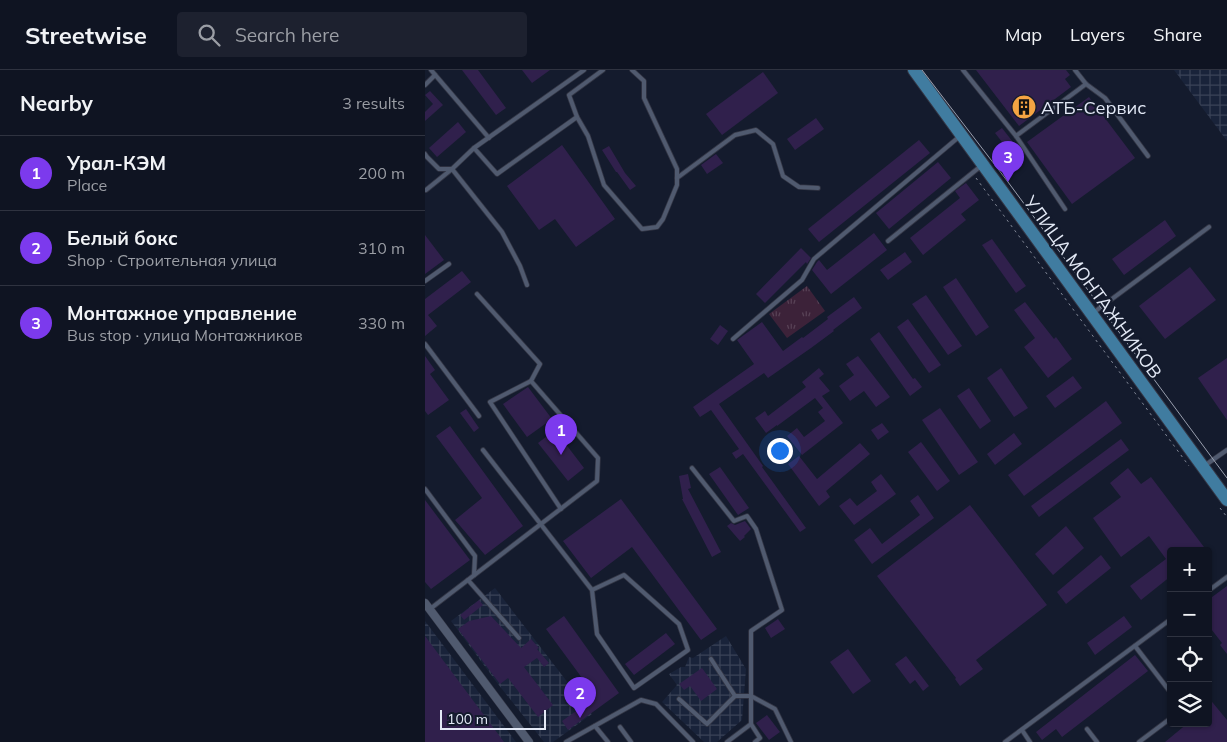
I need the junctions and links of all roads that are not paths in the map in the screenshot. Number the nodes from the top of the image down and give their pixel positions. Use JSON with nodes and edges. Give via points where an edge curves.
{"nodes":[{"id":1,"x":431,"y":70,"type":"edge"},
{"id":2,"x":584,"y":70,"type":"edge"},
{"id":3,"x":603,"y":70,"type":"edge"},
{"id":4,"x":632,"y":70,"type":"edge"},
{"id":5,"x":914,"y":70,"type":"edge"},
{"id":6,"x":963,"y":70,"type":"edge"},
{"id":7,"x":1075,"y":70,"type":"edge"},
{"id":8,"x":435,"y":75,"type":"junction"},
{"id":9,"x":1086,"y":84,"type":"junction"},
{"id":10,"x":425,"y":85,"type":"edge"},
{"id":11,"x":577,"y":117,"type":"junction"},
{"id":12,"x":961,"y":135,"type":"junction"},
{"id":13,"x":1016,"y":136,"type":"junction"},
{"id":14,"x":489,"y":138,"type":"junction"},
{"id":15,"x":474,"y":148,"type":"junction"},
{"id":16,"x":425,"y":154,"type":"edge"},
{"id":17,"x":1147,"y":156,"type":"dead end"},
{"id":18,"x":452,"y":169,"type":"junction"},
{"id":19,"x":977,"y":169,"type":"junction"},
{"id":20,"x":677,"y":178,"type":"junction"},
{"id":21,"x":819,"y":188,"type":"dead end"},
{"id":22,"x":425,"y":190,"type":"edge"},
{"id":23,"x":1065,"y":209,"type":"dead end"},
{"id":24,"x":1209,"y":227,"type":"dead end"},
{"id":25,"x":888,"y":241,"type":"dead end"},
{"id":26,"x":449,"y":264,"type":"dead end"},
{"id":27,"x":425,"y":281,"type":"edge"},
{"id":28,"x":527,"y":285,"type":"dead end"},
{"id":29,"x":477,"y":294,"type":"dead end"},
{"id":30,"x":1091,"y":314,"type":"junction"},
{"id":31,"x":733,"y":339,"type":"dead end"},
{"id":32,"x":425,"y":344,"type":"edge"},
{"id":33,"x":531,"y":381,"type":"junction"},
{"id":34,"x":479,"y":416,"type":"dead end"},
{"id":35,"x":483,"y":450,"type":"dead end"},
{"id":36,"x":1227,"y":450,"type":"edge"},
{"id":37,"x":693,"y":468,"type":"dead end"},
{"id":38,"x":1197,"y":468,"type":"junction"},
{"id":39,"x":425,"y":489,"type":"edge"},
{"id":40,"x":1225,"y":500,"type":"edge"},
{"id":41,"x":561,"y":509,"type":"junction"},
{"id":42,"x":540,"y":525,"type":"junction"},
{"id":43,"x":474,"y":575,"type":"junction"},
{"id":44,"x":1227,"y":577,"type":"edge"},
{"id":45,"x":468,"y":580,"type":"junction"},
{"id":46,"x":1212,"y":588,"type":"edge"},
{"id":47,"x":591,"y":590,"type":"junction"},
{"id":48,"x":427,"y":606,"type":"edge"},
{"id":49,"x":1167,"y":622,"type":"edge"},
{"id":50,"x":519,"y":638,"type":"dead end"},
{"id":51,"x":1135,"y":646,"type":"junction"},
{"id":52,"x":711,"y":659,"type":"dead end"},
{"id":53,"x":1167,"y":688,"type":"edge"},
{"id":54,"x":735,"y":696,"type":"junction"},
{"id":55,"x":751,"y":696,"type":"junction"},
{"id":56,"x":679,"y":699,"type":"dead end"},
{"id":57,"x":1167,"y":721,"type":"edge"},
{"id":58,"x":751,"y":724,"type":"junction"},
{"id":59,"x":595,"y":726,"type":"junction"},
{"id":60,"x":621,"y":727,"type":"dead end"},
{"id":61,"x":1087,"y":729,"type":"dead end"},
{"id":62,"x":1022,"y":730,"type":"junction"},
{"id":63,"x":529,"y":742,"type":"edge"},
{"id":64,"x":565,"y":742,"type":"edge"},
{"id":65,"x":608,"y":742,"type":"edge"},
{"id":66,"x":631,"y":742,"type":"edge"},
{"id":67,"x":693,"y":742,"type":"edge"},
{"id":68,"x":727,"y":742,"type":"edge"},
{"id":69,"x":755,"y":742,"type":"edge"},
{"id":70,"x":791,"y":742,"type":"edge"},
{"id":71,"x":1005,"y":742,"type":"edge"},
{"id":72,"x":1030,"y":742,"type":"edge"},
{"id":73,"x":1097,"y":742,"type":"edge"},
{"id":74,"x":1139,"y":742,"type":"edge"}],
"edges":[{"from":1,"to":8,"type":"lane"},
{"from":2,"to":14,"type":"lane"},
{"from":3,"to":11,"type":"lane","via":[[569,95]]},
{"from":4,"to":20,"type":"lane","via":[[644,81],[643,98],[677,169]]},
{"from":5,"to":12,"type":"main road","name":"УЛИЦА МОНТАЖНИКОВ"},
{"from":6,"to":13,"type":"lane"},
{"from":7,"to":9,"type":"lane"},
{"from":8,"to":10,"type":"lane"},
{"from":8,"to":14,"type":"lane"},
{"from":9,"to":13,"type":"lane"},
{"from":9,"to":17,"type":"lane","via":[[1105,98]]},
{"from":11,"to":15,"type":"lane","via":[[497,174]]},
{"from":11,"to":20,"type":"lane","via":[[588,136],[604,185],[642,229],[657,227],[663,219]]},
{"from":12,"to":19,"type":"main road","name":"УЛИЦА МОНТАЖНИКОВ"},
{"from":12,"to":31,"type":"lane","via":[[814,259],[802,280]]},
{"from":13,"to":23,"type":"lane"},
{"from":14,"to":15,"type":"lane"},
{"from":15,"to":18,"type":"lane"},
{"from":16,"to":18,"type":"lane","via":[[439,170]]},
{"from":18,"to":22,"type":"lane"},
{"from":18,"to":28,"type":"lane","via":[[502,232]]},
{"from":19,"to":25,"type":"lane"},
{"from":19,"to":30,"type":"main road","name":"УЛИЦА МОНТАЖНИКОВ"},
{"from":20,"to":21,"type":"lane","via":[[735,135],[756,130],[773,144],[783,176],[799,187]]},
{"from":24,"to":30,"type":"lane"},
{"from":26,"to":27,"type":"lane"},
{"from":29,"to":33,"type":"lane","via":[[540,364]]},
{"from":30,"to":38,"type":"main road","name":"УЛИЦА МОНТАЖНИКОВ"},
{"from":32,"to":34,"type":"lane"},
{"from":33,"to":41,"type":"lane","via":[[598,458],[597,481]]},
{"from":33,"to":41,"type":"lane","via":[[490,402]]},
{"from":35,"to":42,"type":"lane"},
{"from":36,"to":38,"type":"lane"},
{"from":37,"to":55,"type":"lane","via":[[734,521],[747,516],[756,529],[782,610],[751,632]]},
{"from":38,"to":40,"type":"main road","name":"УЛИЦА МОНТАЖНИКОВ"},
{"from":39,"to":43,"type":"lane","via":[[475,556]]},
{"from":41,"to":42,"type":"lane"},
{"from":42,"to":43,"type":"lane"},
{"from":42,"to":47,"type":"lane"},
{"from":43,"to":45,"type":"lane"},
{"from":44,"to":46,"type":"lane"},
{"from":45,"to":48,"type":"lane"},
{"from":45,"to":50,"type":"lane"},
{"from":47,"to":47,"type":"lane","via":[[597,634],[634,688],[688,650],[679,624],[624,576]]},
{"from":48,"to":63,"type":"street"},
{"from":49,"to":51,"type":"lane"},
{"from":51,"to":53,"type":"lane"},
{"from":51,"to":62,"type":"lane"},
{"from":52,"to":54,"type":"lane"},
{"from":54,"to":55,"type":"lane"},
{"from":54,"to":56,"type":"lane","via":[[707,724]]},
{"from":55,"to":58,"type":"lane"},
{"from":55,"to":70,"type":"lane","via":[[775,709]]},
{"from":57,"to":74,"type":"lane"},
{"from":58,"to":68,"type":"lane"},
{"from":58,"to":69,"type":"lane","via":[[760,738]]},
{"from":59,"to":64,"type":"lane"},
{"from":59,"to":65,"type":"lane"},
{"from":59,"to":67,"type":"lane","via":[[641,700],[656,704]]},
{"from":60,"to":66,"type":"lane"},
{"from":61,"to":73,"type":"lane"},
{"from":62,"to":71,"type":"lane"},
{"from":62,"to":72,"type":"lane"}]}
